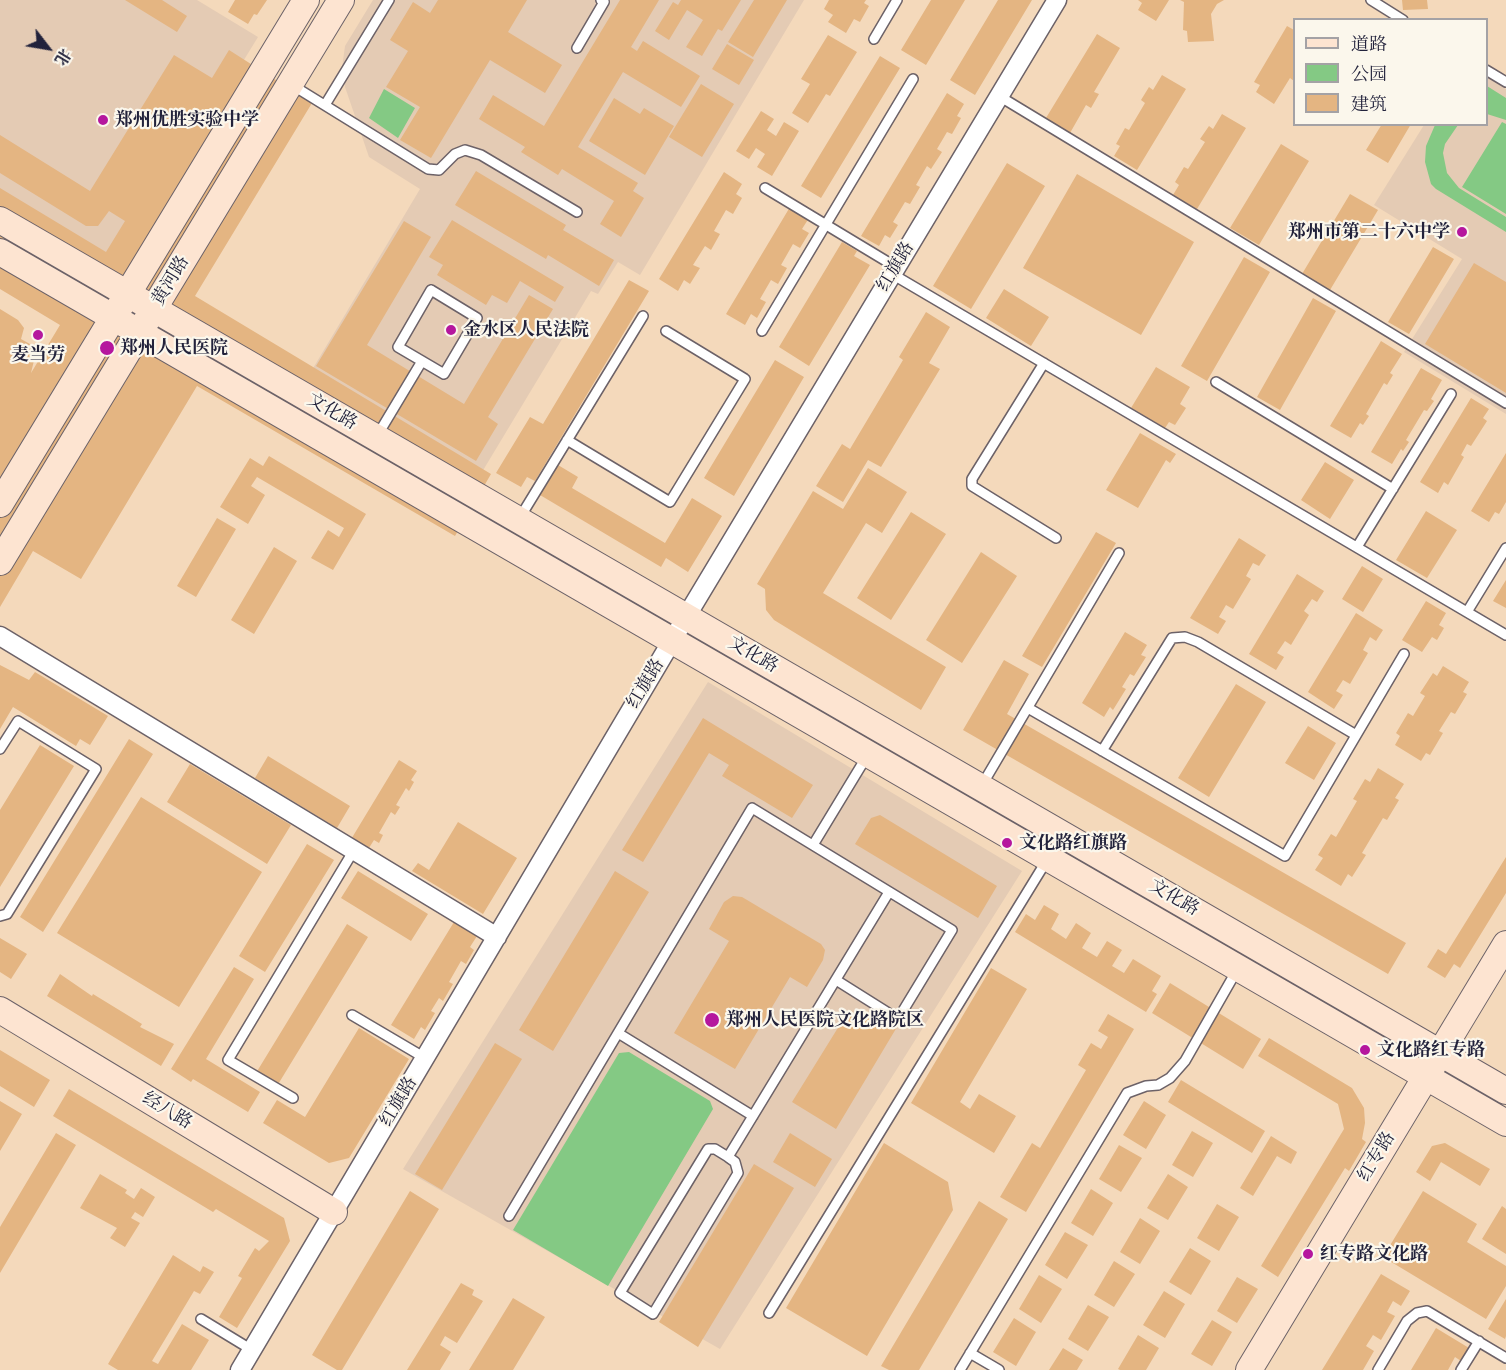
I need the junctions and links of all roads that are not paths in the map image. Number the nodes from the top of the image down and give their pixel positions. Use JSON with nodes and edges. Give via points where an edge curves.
{"nodes":[{"id":1,"x":306,"y":0,"type":"edge"},
{"id":2,"x":341,"y":0,"type":"edge"},
{"id":3,"x":389,"y":0,"type":"edge"},
{"id":4,"x":601,"y":0,"type":"edge"},
{"id":5,"x":897,"y":0,"type":"edge"},
{"id":6,"x":1057,"y":0,"type":"edge"},
{"id":7,"x":1371,"y":0,"type":"edge"},
{"id":8,"x":1400,"y":18,"type":"edge"},
{"id":9,"x":873,"y":39,"type":"dead end"},
{"id":10,"x":577,"y":48,"type":"dead end"},
{"id":11,"x":1488,"y":71,"type":"edge"},
{"id":12,"x":913,"y":79,"type":"dead end"},
{"id":13,"x":1506,"y":82,"type":"edge"},
{"id":14,"x":290,"y":84,"type":"junction"},
{"id":15,"x":999,"y":96,"type":"junction"},
{"id":16,"x":325,"y":105,"type":"junction"},
{"id":17,"x":765,"y":188,"type":"dead end"},
{"id":18,"x":577,"y":213,"type":"dead end"},
{"id":19,"x":0,"y":220,"type":"edge"},
{"id":20,"x":826,"y":224,"type":"junction"},
{"id":21,"x":0,"y":252,"type":"edge"},
{"id":22,"x":894,"y":270,"type":"junction"},
{"id":23,"x":128,"y":294,"type":"junction"},
{"id":24,"x":154,"y":309,"type":"junction"},
{"id":25,"x":643,"y":316,"type":"dead end"},
{"id":26,"x":113,"y":318,"type":"junction"},
{"id":27,"x":666,"y":331,"type":"dead end"},
{"id":28,"x":762,"y":331,"type":"dead end"},
{"id":29,"x":139,"y":333,"type":"junction"},
{"id":30,"x":422,"y":361,"type":"junction"},
{"id":31,"x":1044,"y":363,"type":"junction"},
{"id":32,"x":1216,"y":382,"type":"dead end"},
{"id":33,"x":1451,"y":394,"type":"dead end"},
{"id":34,"x":1506,"y":403,"type":"edge"},
{"id":35,"x":376,"y":438,"type":"junction"},
{"id":36,"x":567,"y":440,"type":"junction"},
{"id":37,"x":1393,"y":489,"type":"junction"},
{"id":38,"x":0,"y":504,"type":"edge"},
{"id":39,"x":519,"y":520,"type":"junction"},
{"id":40,"x":1056,"y":538,"type":"dead end"},
{"id":41,"x":1357,"y":547,"type":"junction"},
{"id":42,"x":1506,"y":548,"type":"edge"},
{"id":43,"x":1119,"y":552,"type":"dead end"},
{"id":44,"x":0,"y":562,"type":"edge"},
{"id":45,"x":1467,"y":612,"type":"junction"},
{"id":46,"x":686,"y":616,"type":"junction"},
{"id":47,"x":1506,"y":635,"type":"edge"},
{"id":48,"x":0,"y":636,"type":"edge"},
{"id":49,"x":672,"y":641,"type":"junction"},
{"id":50,"x":1404,"y":654,"type":"dead end"},
{"id":51,"x":1028,"y":708,"type":"junction"},
{"id":52,"x":1356,"y":735,"type":"junction"},
{"id":53,"x":0,"y":750,"type":"edge"},
{"id":54,"x":1102,"y":751,"type":"junction"},
{"id":55,"x":868,"y":754,"type":"junction"},
{"id":56,"x":981,"y":787,"type":"junction"},
{"id":57,"x":813,"y":845,"type":"junction"},
{"id":58,"x":354,"y":850,"type":"junction"},
{"id":59,"x":1048,"y":858,"type":"junction"},
{"id":60,"x":889,"y":892,"type":"junction"},
{"id":61,"x":0,"y":916,"type":"edge"},
{"id":62,"x":497,"y":937,"type":"junction"},
{"id":63,"x":1506,"y":944,"type":"edge"},
{"id":64,"x":1239,"y":968,"type":"junction"},
{"id":65,"x":836,"y":980,"type":"junction"},
{"id":66,"x":0,"y":1010,"type":"edge"},
{"id":67,"x":352,"y":1015,"type":"dead end"},
{"id":68,"x":618,"y":1033,"type":"junction"},
{"id":69,"x":1440,"y":1052,"type":"junction"},
{"id":70,"x":424,"y":1058,"type":"junction"},
{"id":71,"x":1426,"y":1076,"type":"junction"},
{"id":72,"x":1506,"y":1090,"type":"edge"},
{"id":73,"x":293,"y":1098,"type":"dead end"},
{"id":74,"x":753,"y":1116,"type":"junction"},
{"id":75,"x":1506,"y":1123,"type":"edge"},
{"id":76,"x":728,"y":1157,"type":"junction"},
{"id":77,"x":334,"y":1212,"type":"junction"},
{"id":78,"x":509,"y":1216,"type":"dead end"},
{"id":79,"x":769,"y":1313,"type":"dead end"},
{"id":80,"x":201,"y":1319,"type":"dead end"},
{"id":81,"x":1479,"y":1341,"type":"junction"},
{"id":82,"x":252,"y":1350,"type":"junction"},
{"id":83,"x":970,"y":1353,"type":"junction"},
{"id":84,"x":1506,"y":1358,"type":"edge"},
{"id":85,"x":240,"y":1370,"type":"edge"},
{"id":86,"x":960,"y":1370,"type":"edge"},
{"id":87,"x":999,"y":1370,"type":"edge"},
{"id":88,"x":1249,"y":1370,"type":"edge"},
{"id":89,"x":1378,"y":1370,"type":"edge"},
{"id":90,"x":1461,"y":1370,"type":"edge"}],
"edges":[{"from":1,"to":23,"type":"main road","name":"黄河路"},
{"from":2,"to":14,"type":"main road","name":"黄河路"},
{"from":3,"to":16,"type":"lane"},
{"from":4,"to":10,"type":"lane","via":[[604,2]]},
{"from":5,"to":9,"type":"lane"},
{"from":6,"to":15,"type":"street","name":"红旗路"},
{"from":7,"to":8,"type":"lane"},
{"from":11,"to":13,"type":"lane"},
{"from":12,"to":20,"type":"lane"},
{"from":14,"to":16,"type":"lane"},
{"from":14,"to":24,"type":"main road","name":"黄河路"},
{"from":15,"to":22,"type":"street","name":"红旗路"},
{"from":15,"to":34,"type":"lane"},
{"from":16,"to":18,"type":"lane","via":[[428,169],[438,170],[454,154],[465,150],[481,154]]},
{"from":17,"to":20,"type":"lane"},
{"from":19,"to":23,"type":"main road","name":"文化路"},
{"from":20,"to":22,"type":"lane"},
{"from":20,"to":28,"type":"lane"},
{"from":21,"to":26,"type":"main road","name":"文化路"},
{"from":22,"to":31,"type":"lane"},
{"from":22,"to":46,"type":"street","name":"红旗路"},
{"from":23,"to":24,"type":"main road","name":"文化路"},
{"from":23,"to":26,"type":"main road","name":"黄河路"},
{"from":24,"to":29,"type":"main road","name":"黄河路"},
{"from":24,"to":35,"type":"main road","name":"文化路"},
{"from":25,"to":36,"type":"lane"},
{"from":26,"to":29,"type":"main road","name":"文化路"},
{"from":26,"to":38,"type":"main road","name":"黄河路"},
{"from":27,"to":36,"type":"lane","via":[[745,378],[670,502]]},
{"from":29,"to":44,"type":"main road","name":"黄河路"},
{"from":29,"to":49,"type":"main road","name":"文化路"},
{"from":30,"to":30,"type":"lane","via":[[444,374],[477,318],[432,290],[398,346]]},
{"from":30,"to":35,"type":"lane"},
{"from":31,"to":40,"type":"lane","via":[[972,479],[972,486]]},
{"from":31,"to":41,"type":"lane"},
{"from":32,"to":37,"type":"lane"},
{"from":33,"to":37,"type":"lane"},
{"from":35,"to":39,"type":"main road","name":"文化路"},
{"from":36,"to":39,"type":"lane"},
{"from":37,"to":41,"type":"lane"},
{"from":39,"to":46,"type":"main road","name":"文化路"},
{"from":41,"to":45,"type":"lane"},
{"from":42,"to":45,"type":"lane"},
{"from":43,"to":51,"type":"lane"},
{"from":45,"to":47,"type":"lane"},
{"from":46,"to":49,"type":"street","name":"红旗路"},
{"from":46,"to":56,"type":"main road","name":"文化路"},
{"from":48,"to":58,"type":"street"},
{"from":49,"to":55,"type":"main road","name":"文化路"},
{"from":49,"to":62,"type":"street","name":"红旗路"},
{"from":50,"to":52,"type":"lane"},
{"from":51,"to":54,"type":"lane"},
{"from":51,"to":56,"type":"lane"},
{"from":52,"to":54,"type":"lane","via":[[1185,637],[1172,638]]},
{"from":52,"to":54,"type":"lane","via":[[1285,856]]},
{"from":53,"to":61,"type":"lane","via":[[18,721],[96,769],[7,914]]},
{"from":55,"to":57,"type":"lane"},
{"from":55,"to":59,"type":"main road","name":"文化路"},
{"from":56,"to":69,"type":"main road","name":"文化路"},
{"from":57,"to":60,"type":"lane"},
{"from":57,"to":68,"type":"lane","via":[[752,808]]},
{"from":58,"to":62,"type":"street"},
{"from":58,"to":73,"type":"lane","via":[[228,1060]]},
{"from":59,"to":64,"type":"main road","name":"文化路"},
{"from":59,"to":79,"type":"lane"},
{"from":60,"to":65,"type":"lane"},
{"from":60,"to":65,"type":"lane","via":[[952,930],[898,1019]]},
{"from":62,"to":70,"type":"street","name":"红旗路"},
{"from":63,"to":69,"type":"main road","name":"红专路"},
{"from":64,"to":71,"type":"main road","name":"文化路"},
{"from":64,"to":83,"type":"lane","via":[[1185,1061],[1170,1078],[1127,1093]]},
{"from":65,"to":74,"type":"lane"},
{"from":66,"to":77,"type":"main road","name":"经八路"},
{"from":67,"to":70,"type":"lane"},
{"from":68,"to":74,"type":"lane"},
{"from":68,"to":78,"type":"lane"},
{"from":69,"to":71,"type":"main road","name":"红专路"},
{"from":69,"to":72,"type":"main road","name":"文化路"},
{"from":70,"to":77,"type":"street","name":"红旗路"},
{"from":71,"to":75,"type":"main road","name":"文化路"},
{"from":71,"to":88,"type":"main road","name":"红专路"},
{"from":74,"to":76,"type":"lane"},
{"from":76,"to":76,"type":"lane","via":[[735,1162],[738,1173],[652,1314],[620,1293],[708,1149]]},
{"from":77,"to":82,"type":"street","name":"红旗路"},
{"from":80,"to":82,"type":"lane"},
{"from":81,"to":84,"type":"lane"},
{"from":81,"to":89,"type":"lane","via":[[1427,1311],[1417,1313],[1407,1321]]},
{"from":81,"to":90,"type":"lane"},
{"from":82,"to":85,"type":"street","name":"红旗路"},
{"from":83,"to":86,"type":"lane"},
{"from":83,"to":87,"type":"lane"}]}
